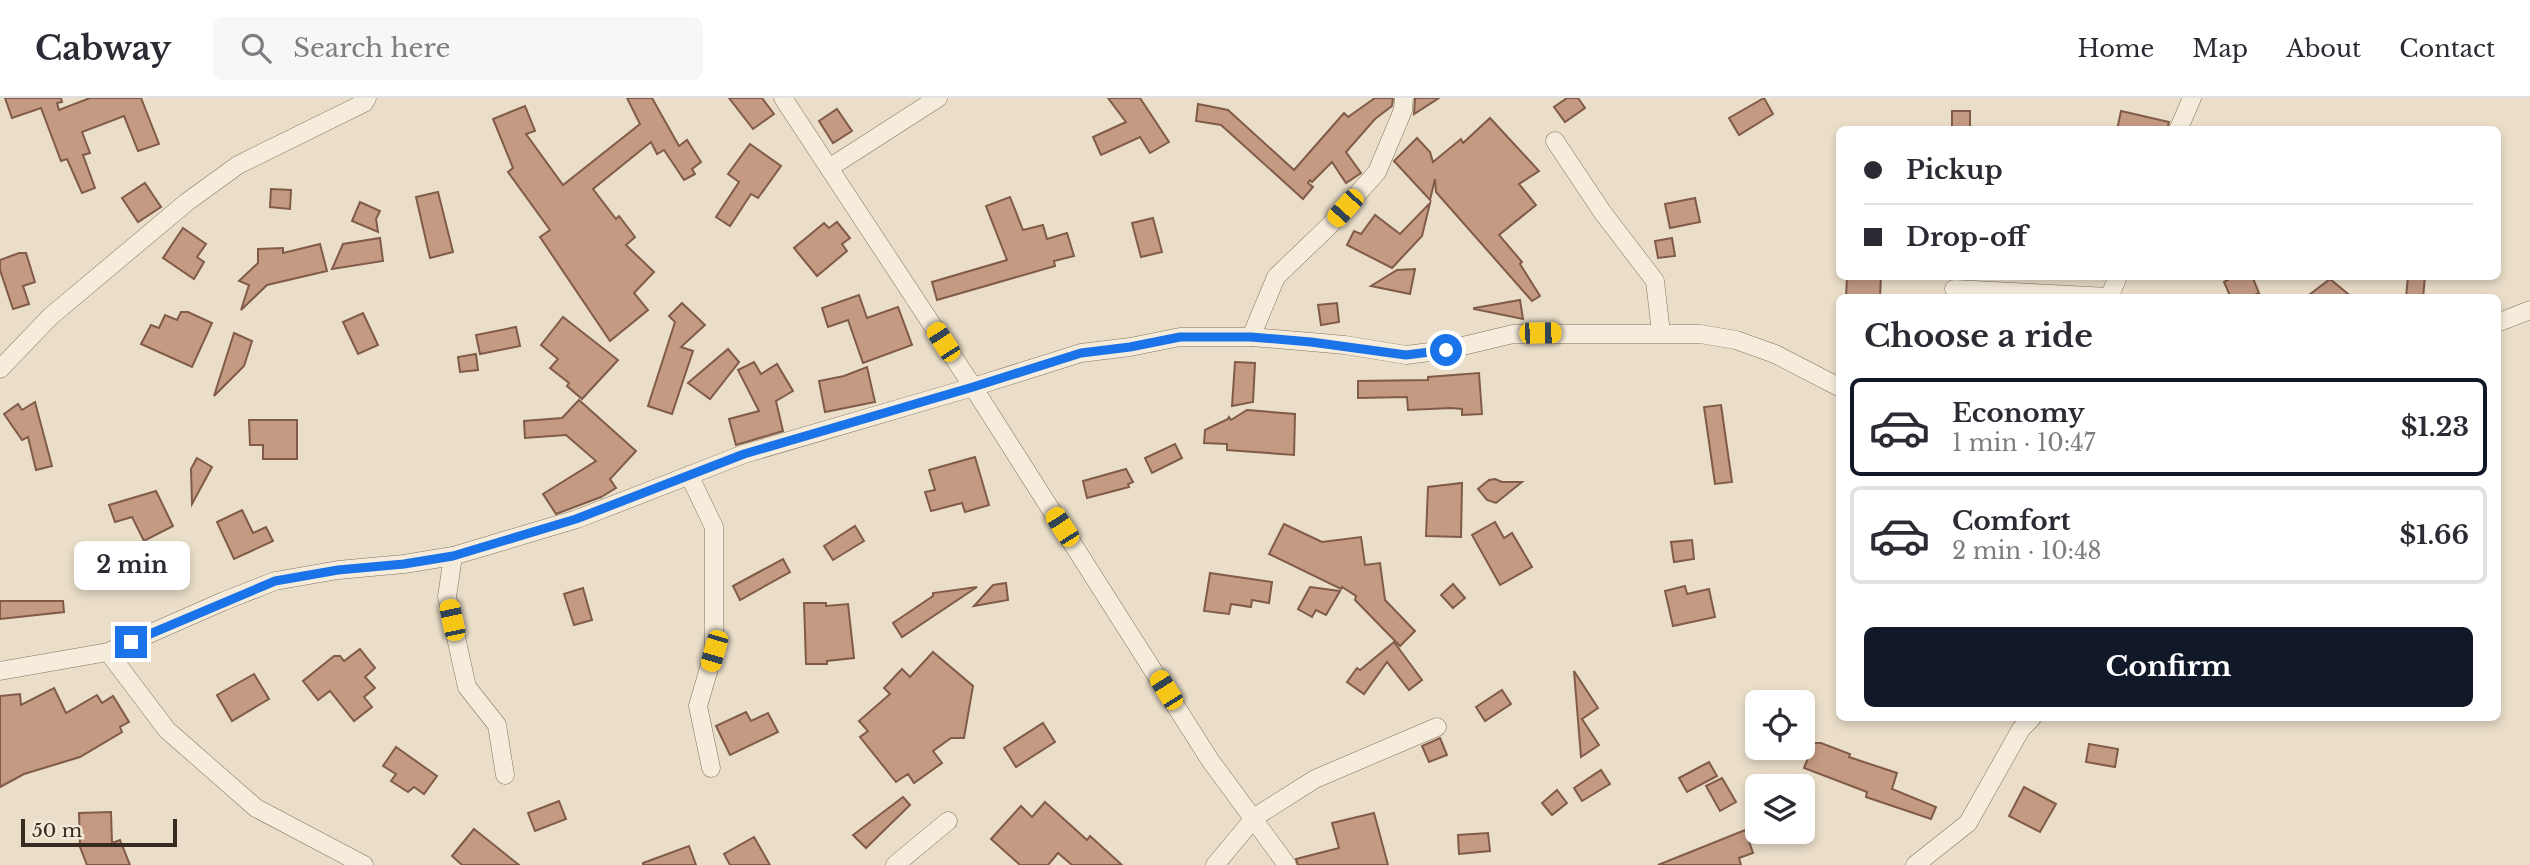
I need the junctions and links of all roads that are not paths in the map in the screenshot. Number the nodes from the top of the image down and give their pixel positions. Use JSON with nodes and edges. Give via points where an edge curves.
{"nodes":[{"id":1,"x":367,"y":98,"type":"edge"},
{"id":2,"x":783,"y":98,"type":"edge"},
{"id":3,"x":938,"y":98,"type":"edge"},
{"id":4,"x":1404,"y":98,"type":"edge"},
{"id":5,"x":2192,"y":98,"type":"edge"},
{"id":6,"x":2180,"y":126,"type":"edge"},
{"id":7,"x":1555,"y":141,"type":"dead end"},
{"id":8,"x":828,"y":168,"type":"junction"},
{"id":9,"x":1954,"y":289,"type":"dead end"},
{"id":10,"x":2051,"y":294,"type":"edge"},
{"id":11,"x":2530,"y":310,"type":"edge"},
{"id":12,"x":2501,"y":321,"type":"edge"},
{"id":13,"x":1661,"y":333,"type":"junction"},
{"id":14,"x":1251,"y":337,"type":"junction"},
{"id":15,"x":0,"y":369,"type":"edge"},
{"id":16,"x":1836,"y":385,"type":"edge"},
{"id":17,"x":973,"y":387,"type":"junction"},
{"id":18,"x":689,"y":475,"type":"junction"},
{"id":19,"x":453,"y":556,"type":"junction"},
{"id":20,"x":108,"y":652,"type":"junction"},
{"id":21,"x":0,"y":671,"type":"edge"},
{"id":22,"x":2029,"y":721,"type":"edge"},
{"id":23,"x":1437,"y":727,"type":"dead end"},
{"id":24,"x":711,"y":768,"type":"dead end"},
{"id":25,"x":505,"y":775,"type":"dead end"},
{"id":26,"x":1255,"y":817,"type":"junction"},
{"id":27,"x":948,"y":821,"type":"dead end"},
{"id":28,"x":364,"y":865,"type":"edge"},
{"id":29,"x":895,"y":865,"type":"edge"},
{"id":30,"x":1215,"y":865,"type":"edge"},
{"id":31,"x":1287,"y":865,"type":"edge"},
{"id":32,"x":1915,"y":865,"type":"edge"}],
"edges":[{"from":1,"to":15,"type":"street","via":[[238,165],[187,202],[51,316]]},
{"from":2,"to":8,"type":"street"},
{"from":3,"to":8,"type":"street"},
{"from":4,"to":14,"type":"street","via":[[1377,172],[1276,277]]},
{"from":5,"to":6,"type":"street"},
{"from":7,"to":13,"type":"street","via":[[1655,281]]},
{"from":8,"to":17,"type":"street"},
{"from":9,"to":10,"type":"street"},
{"from":11,"to":12,"type":"street"},
{"from":13,"to":14,"type":"street","via":[[1513,334],[1406,355]]},
{"from":13,"to":16,"type":"street","via":[[1735,340],[1775,354]]},
{"from":14,"to":17,"type":"street","via":[[1180,337],[1081,353]]},
{"from":17,"to":18,"type":"street","via":[[744,454]]},
{"from":17,"to":26,"type":"street","via":[[1210,760]]},
{"from":18,"to":19,"type":"street","via":[[576,519]]},
{"from":18,"to":24,"type":"street","via":[[714,527],[714,651],[698,706]]},
{"from":19,"to":20,"type":"street","via":[[275,581]]},
{"from":19,"to":25,"type":"street","via":[[447,597],[467,687],[497,725]]},
{"from":20,"to":21,"type":"street"},
{"from":20,"to":28,"type":"street","via":[[167,730],[256,808]]},
{"from":22,"to":32,"type":"street","via":[[1968,823]]},
{"from":23,"to":26,"type":"street","via":[[1315,779]]},
{"from":26,"to":30,"type":"street"},
{"from":26,"to":31,"type":"street"},
{"from":27,"to":29,"type":"street"}]}
